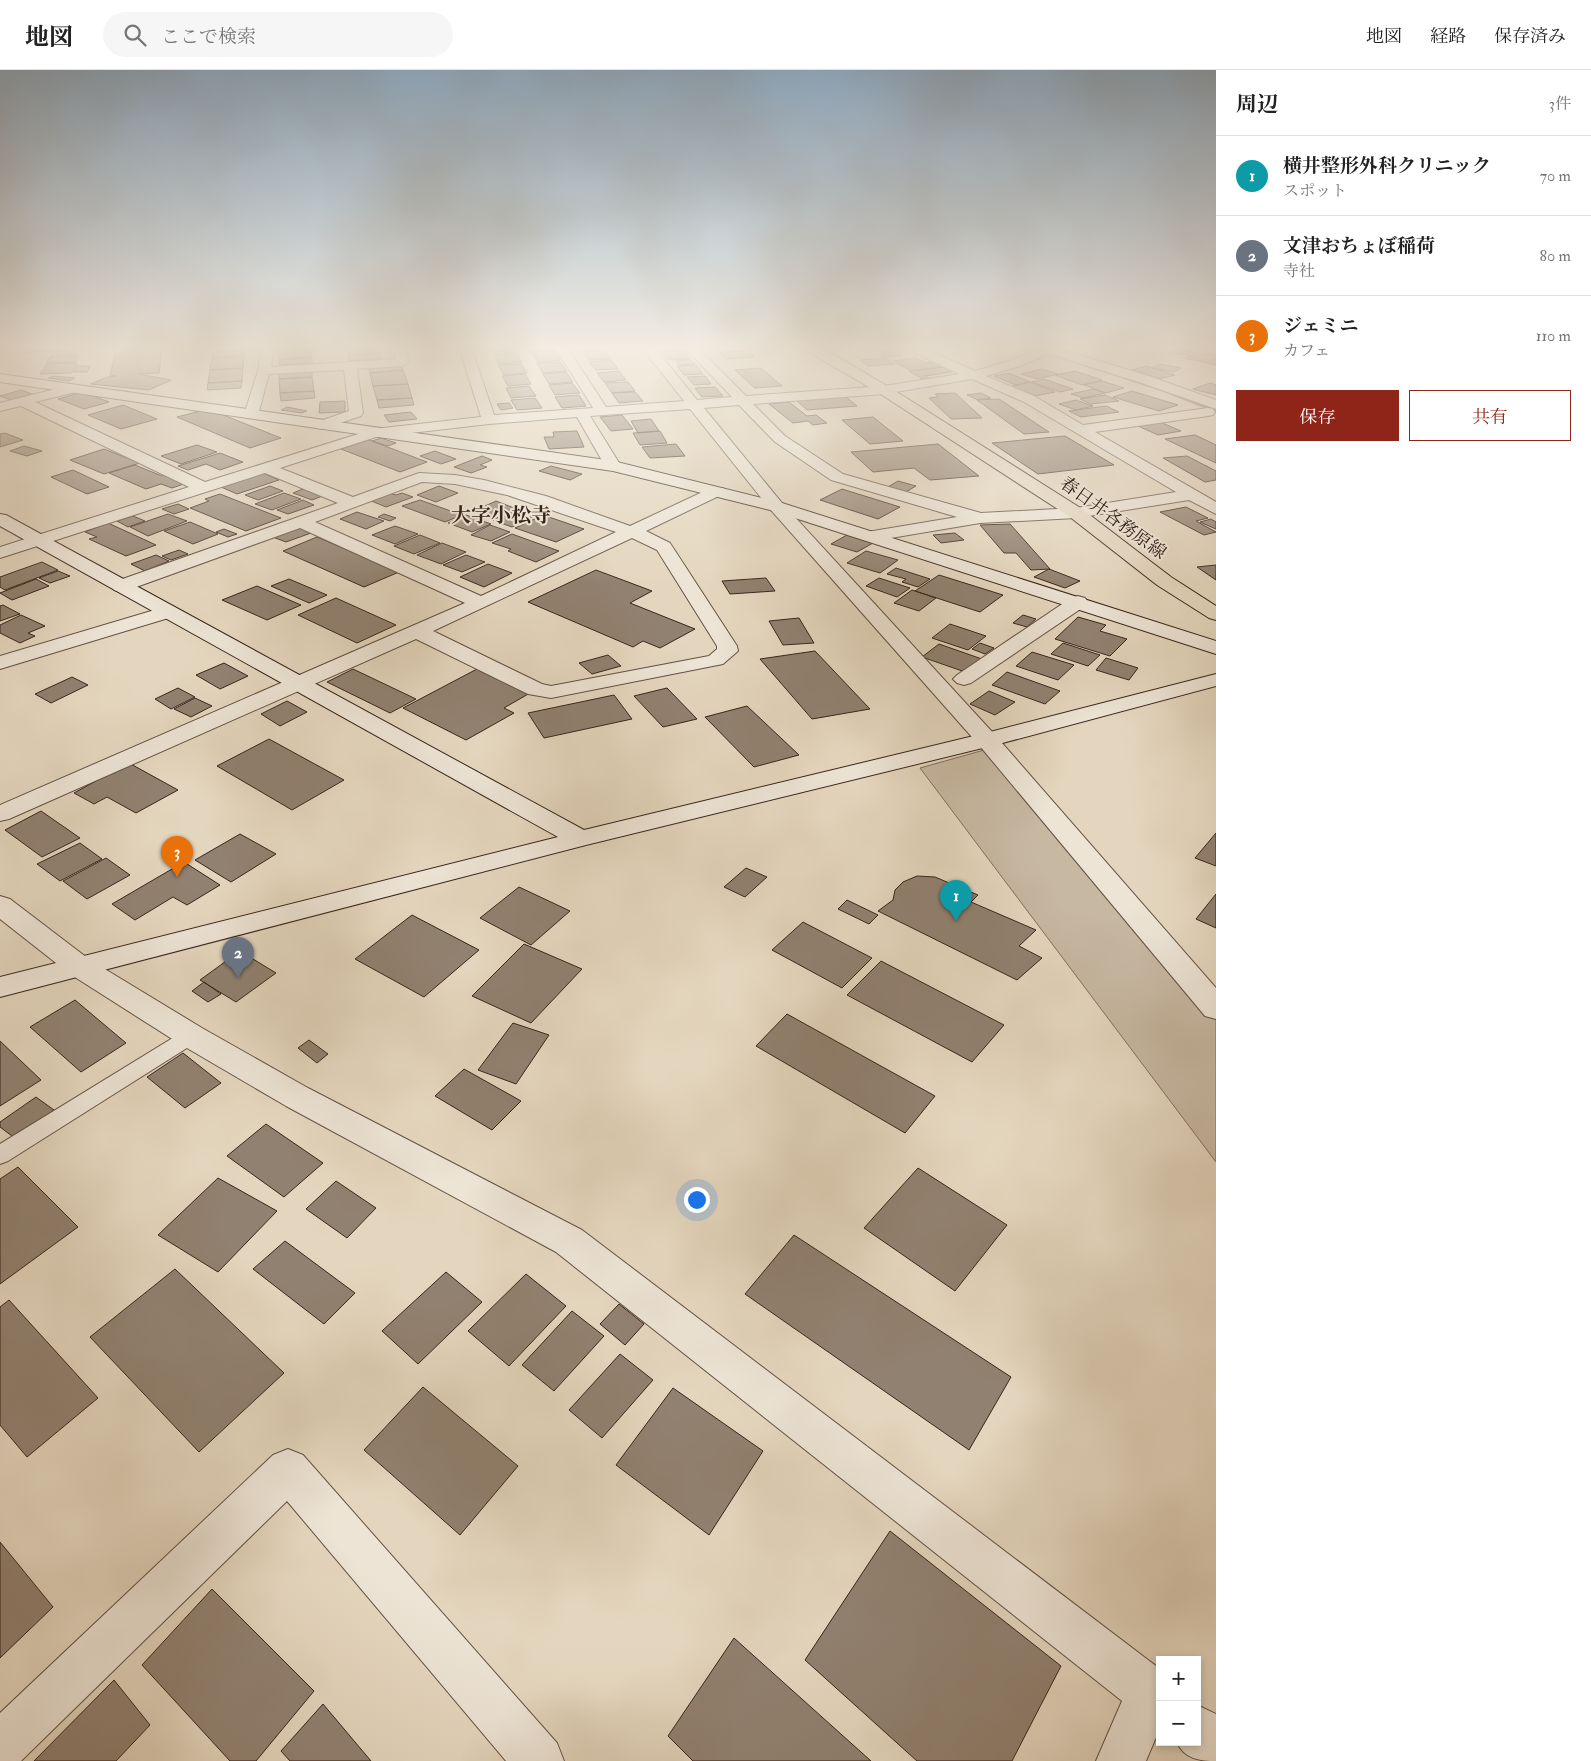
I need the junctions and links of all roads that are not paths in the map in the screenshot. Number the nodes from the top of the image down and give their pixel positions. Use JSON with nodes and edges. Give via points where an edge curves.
{"nodes":[{"id":1,"x":74,"y":426,"type":"edge"},
{"id":2,"x":328,"y":426,"type":"edge"},
{"id":3,"x":436,"y":426,"type":"edge"},
{"id":4,"x":589,"y":426,"type":"edge"},
{"id":5,"x":712,"y":426,"type":"edge"},
{"id":6,"x":768,"y":426,"type":"edge"},
{"id":7,"x":940,"y":426,"type":"edge"},
{"id":8,"x":1077,"y":426,"type":"edge"},
{"id":9,"x":1101,"y":426,"type":"edge"},
{"id":10,"x":1082,"y":429,"type":"junction"},
{"id":11,"x":374,"y":433,"type":"junction"},
{"id":12,"x":613,"y":466,"type":"junction"},
{"id":13,"x":266,"y":468,"type":"junction"},
{"id":14,"x":204,"y":488,"type":"junction"},
{"id":15,"x":718,"y":492,"type":"junction"},
{"id":16,"x":1191,"y":495,"type":"junction"},
{"id":17,"x":353,"y":503,"type":"junction"},
{"id":18,"x":776,"y":506,"type":"junction"},
{"id":19,"x":1216,"y":509,"type":"edge"},
{"id":20,"x":1076,"y":513,"type":"junction"},
{"id":21,"x":980,"y":518,"type":"junction"},
{"id":22,"x":0,"y":519,"type":"edge"},
{"id":23,"x":301,"y":522,"type":"junction"},
{"id":24,"x":632,"y":533,"type":"junction"},
{"id":25,"x":873,"y":536,"type":"junction"},
{"id":26,"x":38,"y":540,"type":"junction"},
{"id":27,"x":0,"y":553,"type":"edge"},
{"id":28,"x":121,"y":586,"type":"junction"},
{"id":29,"x":1078,"y":602,"type":"junction"},
{"id":30,"x":481,"y":603,"type":"junction"},
{"id":31,"x":168,"y":612,"type":"junction"},
{"id":32,"x":1216,"y":614,"type":"edge"},
{"id":33,"x":416,"y":631,"type":"junction"},
{"id":34,"x":1216,"y":648,"type":"edge"},
{"id":35,"x":0,"y":664,"type":"edge"},
{"id":36,"x":964,"y":679,"type":"dead end"},
{"id":37,"x":1216,"y":680,"type":"edge"},
{"id":38,"x":297,"y":683,"type":"junction"},
{"id":39,"x":987,"y":740,"type":"junction"},
{"id":40,"x":0,"y":814,"type":"edge"},
{"id":41,"x":581,"y":840,"type":"junction"},
{"id":42,"x":0,"y":905,"type":"edge"},
{"id":43,"x":80,"y":967,"type":"junction"},
{"id":44,"x":0,"y":987,"type":"edge"},
{"id":45,"x":1216,"y":1008,"type":"edge"},
{"id":46,"x":191,"y":1036,"type":"junction"},
{"id":47,"x":0,"y":1155,"type":"edge"},
{"id":48,"x":1155,"y":1696,"type":"edge"},
{"id":49,"x":1201,"y":1733,"type":"edge"},
{"id":50,"x":1216,"y":1745,"type":"edge"},
{"id":51,"x":0,"y":1748,"type":"edge"},
{"id":52,"x":538,"y":1761,"type":"edge"},
{"id":53,"x":1121,"y":1761,"type":"edge"}],
"edges":[{"from":1,"to":14,"type":"street"},
{"from":2,"to":11,"type":"street"},
{"from":3,"to":11,"type":"street"},
{"from":4,"to":12,"type":"street"},
{"from":5,"to":18,"type":"street"},
{"from":6,"to":21,"type":"street","via":[[780,439],[837,477]]},
{"from":7,"to":20,"type":"main road","name":"春日井各務原線"},
{"from":8,"to":10,"type":"street"},
{"from":9,"to":10,"type":"street"},
{"from":10,"to":16,"type":"street"},
{"from":11,"to":12,"type":"street"},
{"from":11,"to":13,"type":"street"},
{"from":12,"to":15,"type":"street"},
{"from":13,"to":14,"type":"street"},
{"from":13,"to":17,"type":"street"},
{"from":14,"to":26,"type":"street"},
{"from":15,"to":18,"type":"street"},
{"from":15,"to":24,"type":"street"},
{"from":16,"to":19,"type":"street"},
{"from":16,"to":20,"type":"street"},
{"from":17,"to":23,"type":"street"},
{"from":17,"to":24,"type":"street","via":[[418,478],[434,478],[523,493]]},
{"from":18,"to":25,"type":"street"},
{"from":18,"to":39,"type":"street"},
{"from":20,"to":21,"type":"street"},
{"from":20,"to":32,"type":"main road","name":"春日井各務原線","via":[[1164,581]]},
{"from":21,"to":25,"type":"street"},
{"from":22,"to":26,"type":"street"},
{"from":23,"to":28,"type":"street"},
{"from":23,"to":30,"type":"street"},
{"from":24,"to":30,"type":"street"},
{"from":24,"to":33,"type":"street","via":[[664,546],[728,646],[723,656],[706,663],[551,692],[536,689]]},
{"from":25,"to":29,"type":"street"},
{"from":26,"to":27,"type":"street"},
{"from":26,"to":28,"type":"street"},
{"from":28,"to":31,"type":"street"},
{"from":29,"to":34,"type":"street"},
{"from":29,"to":36,"type":"street"},
{"from":30,"to":33,"type":"street"},
{"from":31,"to":35,"type":"street"},
{"from":31,"to":38,"type":"street"},
{"from":33,"to":38,"type":"street"},
{"from":37,"to":39,"type":"street"},
{"from":38,"to":40,"type":"street"},
{"from":38,"to":41,"type":"street"},
{"from":39,"to":41,"type":"street"},
{"from":39,"to":45,"type":"street"},
{"from":41,"to":43,"type":"street"},
{"from":42,"to":43,"type":"street"},
{"from":43,"to":44,"type":"street"},
{"from":43,"to":46,"type":"street"},
{"from":46,"to":47,"type":"lane"},
{"from":46,"to":48,"type":"street","via":[[298,1097],[569,1241]]},
{"from":48,"to":53,"type":"street"},
{"from":49,"to":50,"type":"street"},
{"from":51,"to":52,"type":"street","via":[[288,1470]]}]}
